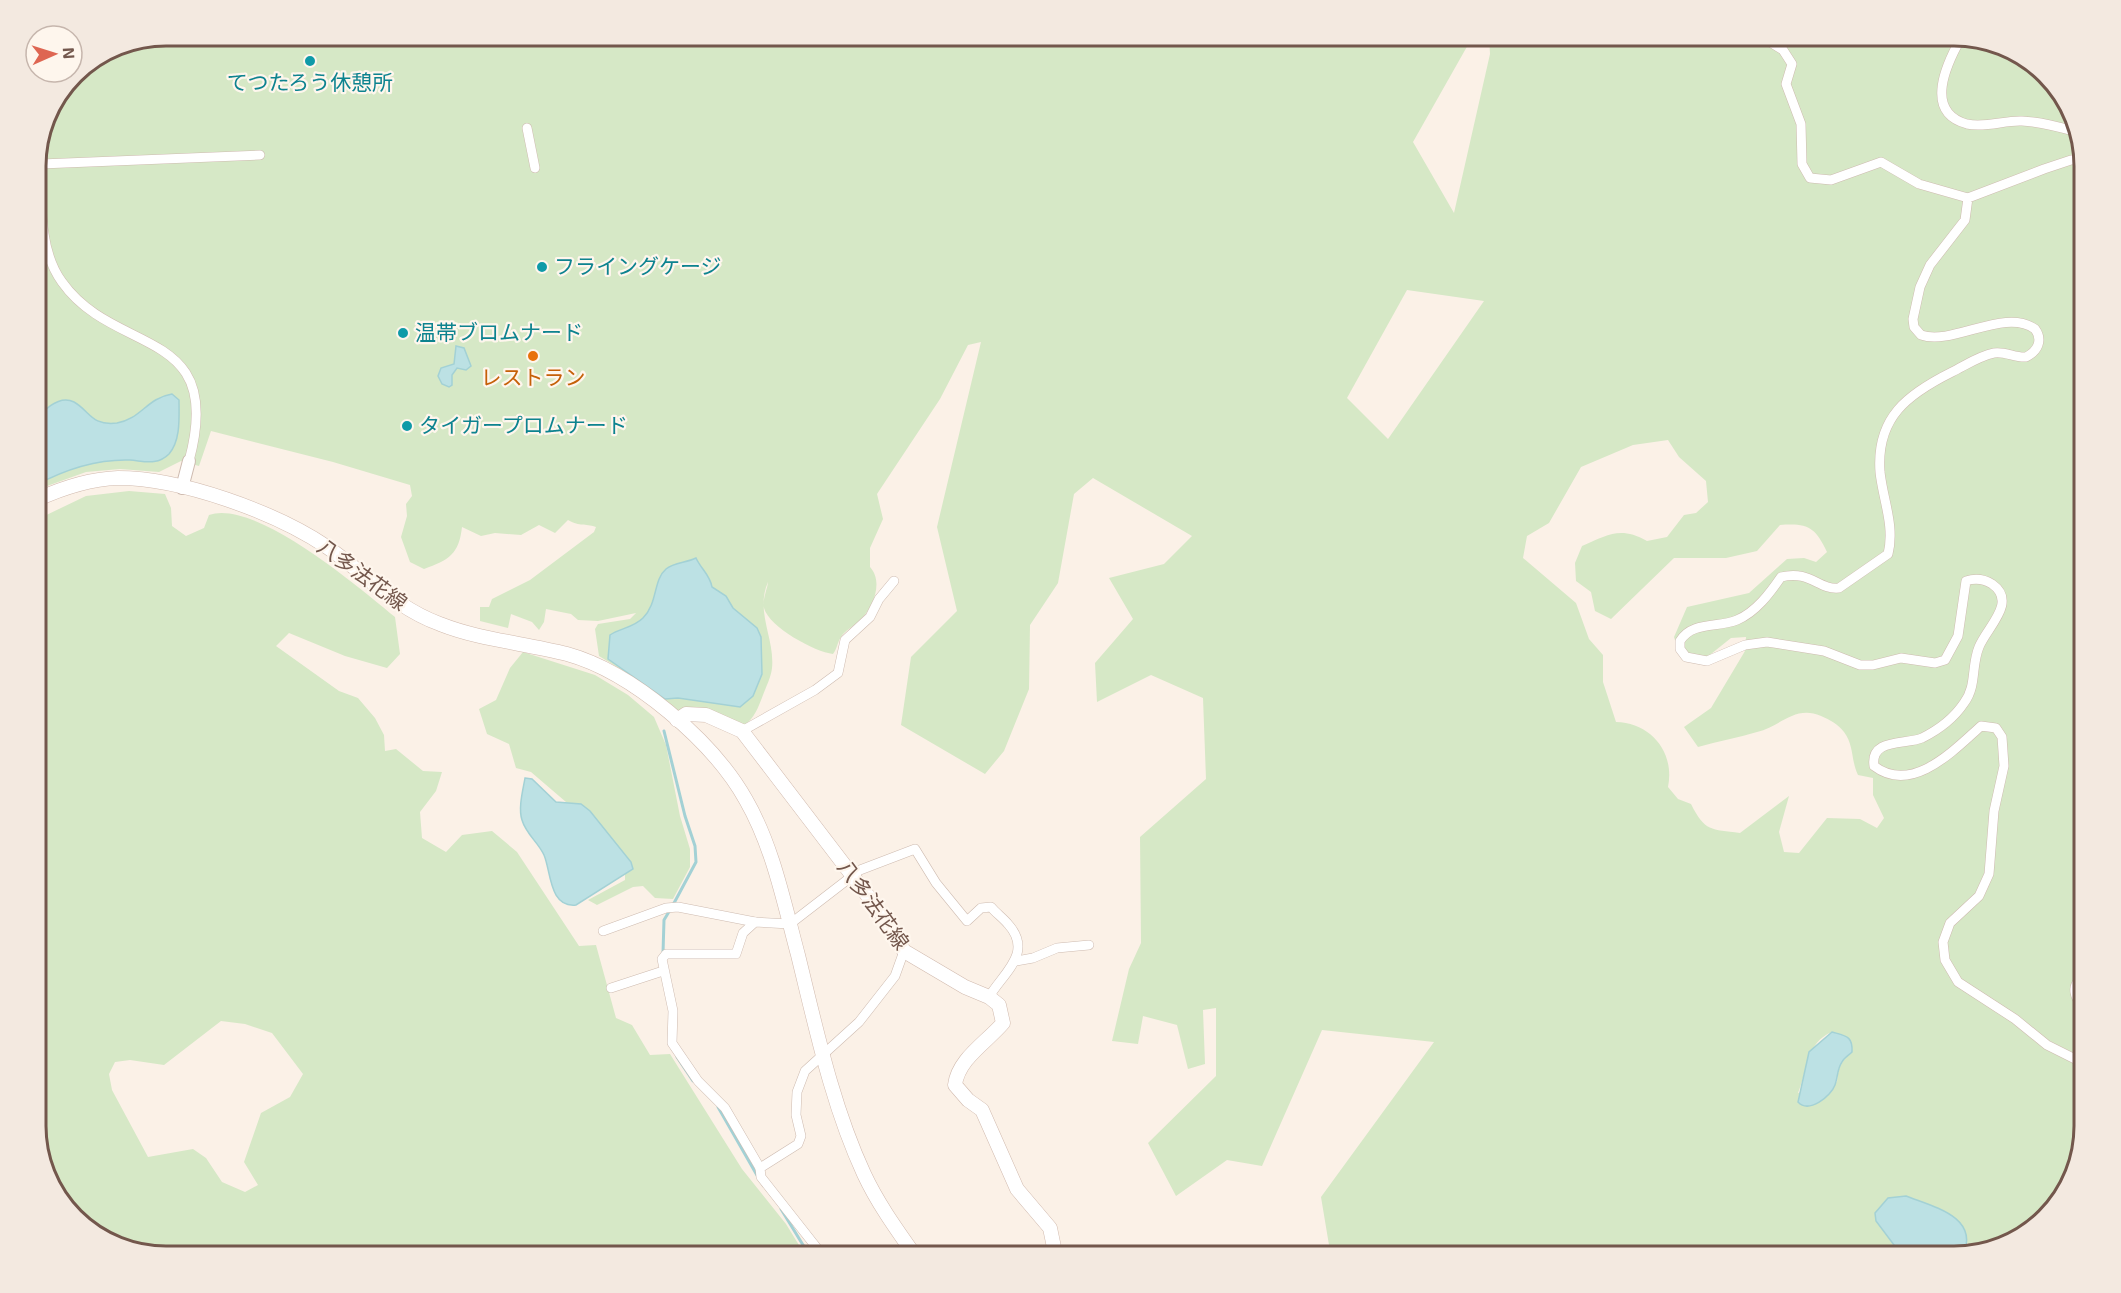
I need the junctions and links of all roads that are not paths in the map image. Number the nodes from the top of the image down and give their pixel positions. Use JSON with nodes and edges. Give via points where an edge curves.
{"nodes":[{"id":1,"x":1776,"y":46,"type":"edge"},
{"id":2,"x":1956,"y":46,"type":"edge"},
{"id":3,"x":527,"y":128,"type":"dead end"},
{"id":4,"x":2069,"y":130,"type":"edge"},
{"id":5,"x":260,"y":155,"type":"dead end"},
{"id":6,"x":2074,"y":160,"type":"edge"},
{"id":7,"x":47,"y":164,"type":"edge"},
{"id":8,"x":535,"y":168,"type":"dead end"},
{"id":9,"x":1968,"y":198,"type":"junction"},
{"id":10,"x":47,"y":248,"type":"edge"},
{"id":11,"x":189,"y":461,"type":"joint"},
{"id":12,"x":182,"y":488,"type":"junction"},
{"id":13,"x":47,"y":496,"type":"edge"},
{"id":14,"x":894,"y":581,"type":"dead end"},
{"id":15,"x":677,"y":720,"type":"junction"},
{"id":16,"x":742,"y":731,"type":"junction"},
{"id":17,"x":851,"y":876,"type":"junction"},
{"id":18,"x":755,"y":922,"type":"junction"},
{"id":19,"x":790,"y":924,"type":"junction"},
{"id":20,"x":603,"y":931,"type":"dead end"},
{"id":21,"x":1089,"y":945,"type":"dead end"},
{"id":22,"x":904,"y":951,"type":"junction"},
{"id":23,"x":1016,"y":961,"type":"junction"},
{"id":24,"x":663,"y":971,"type":"junction"},
{"id":25,"x":611,"y":988,"type":"dead end"},
{"id":26,"x":989,"y":997,"type":"junction"},
{"id":27,"x":823,"y":1053,"type":"junction"},
{"id":28,"x":2074,"y":1058,"type":"edge"},
{"id":29,"x":760,"y":1168,"type":"junction"},
{"id":30,"x":815,"y":1246,"type":"edge"},
{"id":31,"x":908,"y":1246,"type":"edge"},
{"id":32,"x":1054,"y":1246,"type":"edge"}],
"edges":[{"from":1,"to":9,"type":"street","via":[[1792,64],[1786,84],[1802,124],[1802,164],[1810,178],[1831,180],[1881,162],[1919,184]]},
{"from":2,"to":4,"type":"street","via":[[1942,73],[1942,98],[1955,118],[1968,124],[1996,125],[2019,120]]},
{"from":3,"to":8,"type":"street"},
{"from":5,"to":7,"type":"street"},
{"from":6,"to":9,"type":"street"},
{"from":9,"to":28,"type":"street","via":[[1965,220],[1924,276],[1914,309],[1914,327],[1930,338],[2027,324],[2038,333],[2036,350],[2026,357],[1999,353],[1977,359],[1919,390],[1896,409],[1886,429],[1880,468],[1890,527],[1888,554],[1839,588],[1831,589],[1803,575],[1781,577],[1748,613],[1735,621],[1688,631],[1680,641],[1680,649],[1686,657],[1707,661],[1745,645],[1767,642],[1824,651],[1860,665],[1901,658],[1941,663],[1958,636],[1966,581],[1982,580],[1999,589],[2001,612],[1979,647],[1973,686],[1965,702],[1934,732],[1878,749],[1874,766],[1893,775],[1925,770],[1981,726],[1996,728],[2002,737],[2004,766],[1994,811],[1989,874],[1978,896],[1950,923],[1943,942],[1945,960],[1958,982],[2047,1045]]},
{"from":10,"to":11,"type":"street","via":[[62,282],[90,309],[166,352],[189,380],[198,415]]},
{"from":11,"to":12,"type":"street"},
{"from":12,"to":13,"type":"main road","name":"八多法花線","via":[[115,478],[88,481]]},
{"from":12,"to":15,"type":"main road","name":"八多法花線","via":[[269,515],[328,548],[410,610],[440,624],[603,667]]},
{"from":14,"to":16,"type":"street","via":[[870,618],[846,640],[838,673]]},
{"from":15,"to":16,"type":"main road","name":"八多法花線","via":[[686,714],[706,715]]},
{"from":15,"to":19,"type":"main road","name":"八多法花線","via":[[709,750],[747,800],[762,833]]},
{"from":16,"to":17,"type":"main road","name":"八多法花線"},
{"from":17,"to":19,"type":"street"},
{"from":17,"to":22,"type":"main road","name":"八多法花線","via":[[884,917]]},
{"from":17,"to":23,"type":"street","via":[[915,849],[967,921],[981,908],[991,908],[1009,924],[1018,943]]},
{"from":18,"to":19,"type":"street"},
{"from":18,"to":20,"type":"street","via":[[678,907]]},
{"from":18,"to":24,"type":"street","via":[[743,933],[736,954],[666,954],[662,959]]},
{"from":19,"to":27,"type":"main road","name":"八多法花線"},
{"from":21,"to":23,"type":"street","via":[[1057,948]]},
{"from":22,"to":26,"type":"main road","name":"八多法花線"},
{"from":22,"to":27,"type":"street","via":[[895,976],[859,1022]]},
{"from":23,"to":26,"type":"street"},
{"from":24,"to":25,"type":"street"},
{"from":24,"to":29,"type":"street","via":[[673,1011],[672,1042],[698,1081],[725,1108]]},
{"from":26,"to":32,"type":"main road","via":[[999,1005],[1003,1023],[973,1053],[956,1075],[955,1085],[982,1110],[1017,1189],[1050,1228]]},
{"from":27,"to":29,"type":"street","via":[[805,1071],[797,1092],[796,1115],[801,1136],[798,1144]]},
{"from":27,"to":31,"type":"main road","name":"八多法花線","via":[[864,1173]]},
{"from":29,"to":30,"type":"street","via":[[761,1177]]}]}
